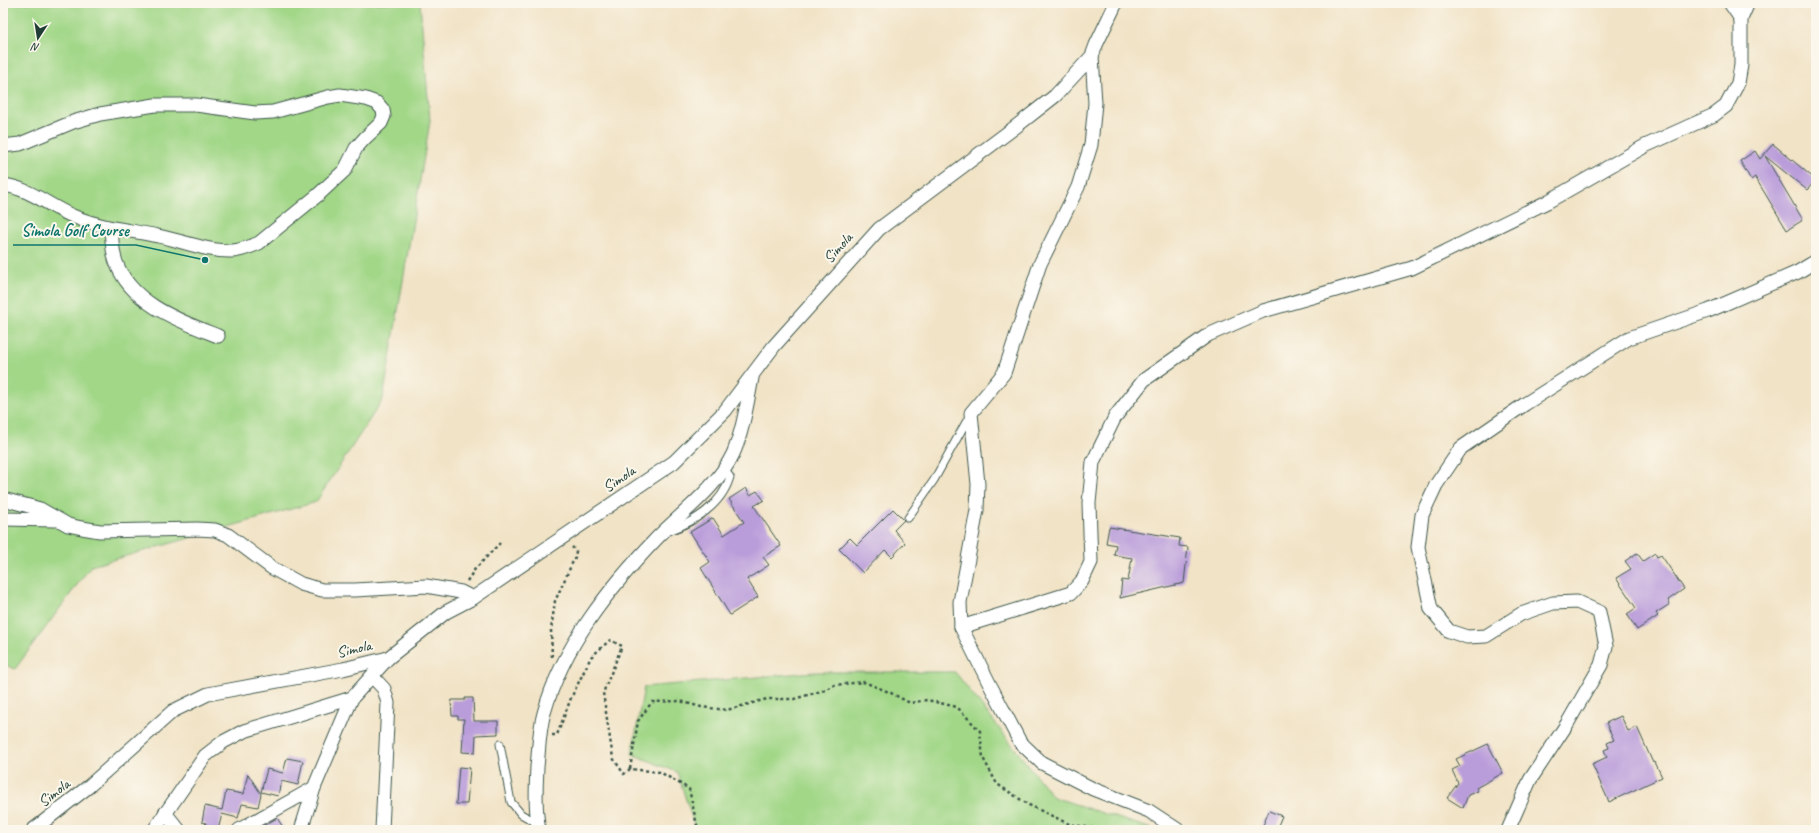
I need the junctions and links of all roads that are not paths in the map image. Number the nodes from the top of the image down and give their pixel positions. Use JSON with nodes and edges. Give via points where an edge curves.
{"nodes":[{"id":1,"x":1116,"y":3,"type":"edge"},
{"id":2,"x":1730,"y":3,"type":"edge"},
{"id":3,"x":1748,"y":3,"type":"edge"},
{"id":4,"x":1742,"y":19,"type":"junction"},
{"id":5,"x":1092,"y":56,"type":"junction"},
{"id":6,"x":3,"y":146,"type":"edge"},
{"id":7,"x":3,"y":185,"type":"edge"},
{"id":8,"x":112,"y":228,"type":"junction"},
{"id":9,"x":1816,"y":260,"type":"edge"},
{"id":10,"x":218,"y":336,"type":"dead end"},
{"id":11,"x":753,"y":374,"type":"junction"},
{"id":12,"x":971,"y":413,"type":"junction"},
{"id":13,"x":3,"y":499,"type":"edge"},
{"id":14,"x":908,"y":518,"type":"dead end"},
{"id":15,"x":3,"y":519,"type":"edge"},
{"id":16,"x":56,"y":520,"type":"junction"},
{"id":17,"x":473,"y":598,"type":"junction"},
{"id":18,"x":961,"y":627,"type":"junction"},
{"id":19,"x":388,"y":658,"type":"junction"},
{"id":20,"x":372,"y":676,"type":"junction"},
{"id":21,"x":352,"y":698,"type":"junction"},
{"id":22,"x":500,"y":744,"type":"dead end"},
{"id":23,"x":314,"y":788,"type":"junction"},
{"id":24,"x":165,"y":813,"type":"junction"},
{"id":25,"x":538,"y":826,"type":"edge"},
{"id":26,"x":33,"y":830,"type":"edge"},
{"id":27,"x":154,"y":830,"type":"edge"},
{"id":28,"x":179,"y":830,"type":"edge"},
{"id":29,"x":239,"y":830,"type":"edge"},
{"id":30,"x":301,"y":830,"type":"edge"},
{"id":31,"x":382,"y":830,"type":"edge"},
{"id":32,"x":1178,"y":830,"type":"edge"},
{"id":33,"x":1508,"y":830,"type":"edge"}],
"edges":[{"from":1,"to":5,"type":"street","name":"Simola"},
{"from":2,"to":4,"type":"street"},
{"from":3,"to":4,"type":"street"},
{"from":4,"to":18,"type":"street","via":[[1738,83],[1726,106],[1714,115],[1645,146],[1547,202],[1412,268],[1263,312],[1208,335],[1144,380],[1115,417],[1092,462],[1089,503],[1091,562],[1082,582],[1072,593]]},
{"from":5,"to":11,"type":"street","name":"Simola","via":[[1055,96],[878,228],[774,346]]},
{"from":5,"to":12,"type":"street","via":[[1095,103],[1091,145],[1078,187],[1040,264],[1004,373]]},
{"from":6,"to":8,"type":"street","via":[[20,144],[100,114],[155,105],[196,105],[255,113],[273,112],[340,95],[366,99],[377,103],[383,110],[381,123],[356,148],[351,160],[336,180],[266,238],[246,249],[213,250],[160,236]]},
{"from":7,"to":8,"type":"street","via":[[24,189],[74,217]]},
{"from":8,"to":10,"type":"street","via":[[112,247],[116,263],[129,285],[147,301],[173,317]]},
{"from":9,"to":33,"type":"street","via":[[1798,272],[1708,311],[1630,338],[1461,448],[1436,485],[1422,515],[1418,547],[1431,609],[1448,631],[1467,637],[1486,636],[1521,614],[1553,603],[1576,602],[1599,612],[1606,646],[1601,665],[1567,724],[1530,780]]},
{"from":11,"to":17,"type":"street","name":"Simola","via":[[725,411],[674,462]]},
{"from":11,"to":25,"type":"street","via":[[739,435],[733,454],[724,469],[642,554],[588,620],[553,687],[540,734],[536,793]]},
{"from":12,"to":14,"type":"lane","via":[[934,480]]},
{"from":12,"to":18,"type":"street","via":[[978,484],[977,510],[960,602]]},
{"from":13,"to":16,"type":"street","via":[[40,509]]},
{"from":15,"to":16,"type":"street"},
{"from":16,"to":17,"type":"street","via":[[100,531],[215,530],[228,535],[272,568],[301,584],[322,590],[426,586],[461,592]]},
{"from":17,"to":19,"type":"street","name":"Simola","via":[[446,612]]},
{"from":18,"to":32,"type":"street","via":[[1020,742],[1042,763],[1094,789],[1149,811]]},
{"from":19,"to":20,"type":"street"},
{"from":19,"to":26,"type":"street","name":"Simola","via":[[208,694],[180,707],[88,787]]},
{"from":20,"to":21,"type":"street"},
{"from":20,"to":31,"type":"street","via":[[384,689],[388,703]]},
{"from":21,"to":23,"type":"street"},
{"from":21,"to":24,"type":"street","via":[[244,731],[223,742],[205,756]]},
{"from":22,"to":25,"type":"lane","via":[[511,802],[521,814]]},
{"from":23,"to":29,"type":"street"},
{"from":23,"to":30,"type":"street"},
{"from":24,"to":27,"type":"street"},
{"from":24,"to":28,"type":"street"}]}
